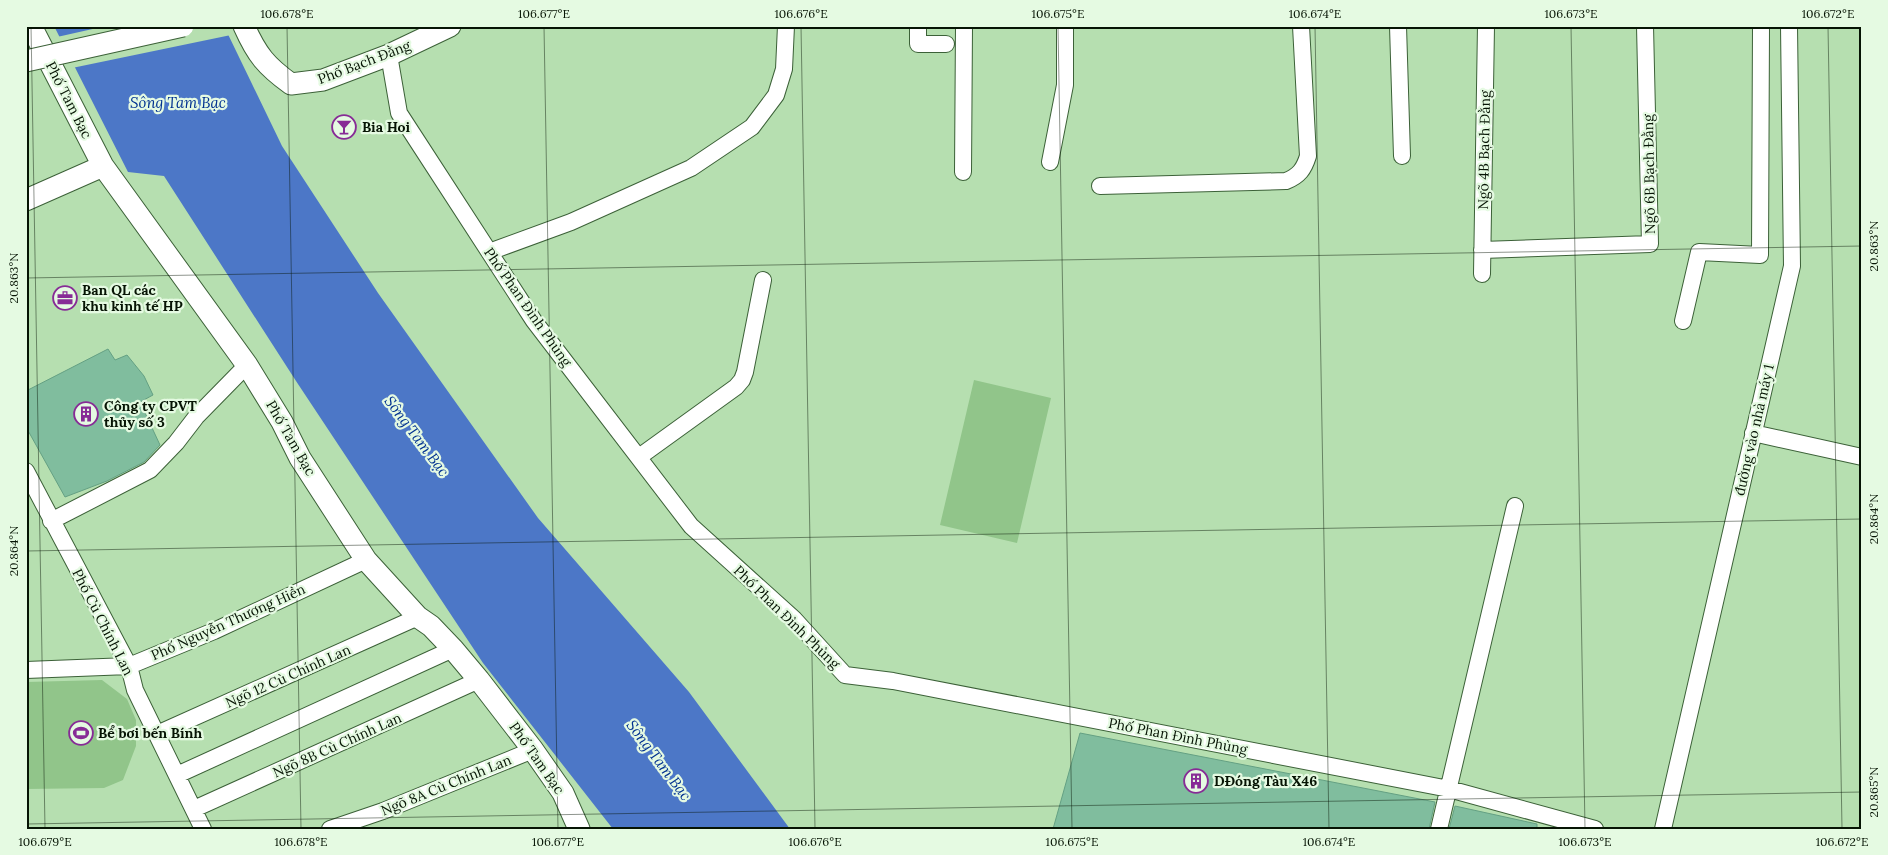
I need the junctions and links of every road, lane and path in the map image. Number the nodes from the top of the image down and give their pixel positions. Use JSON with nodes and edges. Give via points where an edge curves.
{"nodes":[{"id":1,"x":31,"y":26,"type":"edge"},
{"id":2,"x":183,"y":26,"type":"edge"},
{"id":3,"x":244,"y":26,"type":"edge"},
{"id":4,"x":450,"y":26,"type":"edge"},
{"id":5,"x":786,"y":26,"type":"edge"},
{"id":6,"x":918,"y":26,"type":"edge"},
{"id":7,"x":964,"y":26,"type":"edge"},
{"id":8,"x":1065,"y":26,"type":"edge"},
{"id":9,"x":1301,"y":26,"type":"edge"},
{"id":10,"x":1398,"y":26,"type":"edge"},
{"id":11,"x":1486,"y":26,"type":"edge"},
{"id":12,"x":1645,"y":26,"type":"edge"},
{"id":13,"x":1761,"y":26,"type":"edge"},
{"id":14,"x":1790,"y":26,"type":"edge"},
{"id":15,"x":946,"y":44,"type":"dead end"},
{"id":16,"x":389,"y":55,"type":"junction"},
{"id":17,"x":26,"y":61,"type":"edge"},
{"id":18,"x":1402,"y":156,"type":"dead end"},
{"id":19,"x":1050,"y":162,"type":"dead end"},
{"id":20,"x":103,"y":166,"type":"junction"},
{"id":21,"x":963,"y":172,"type":"dead end"},
{"id":22,"x":1100,"y":186,"type":"dead end"},
{"id":23,"x":26,"y":200,"type":"edge"},
{"id":24,"x":1482,"y":250,"type":"junction"},
{"id":25,"x":489,"y":252,"type":"junction"},
{"id":26,"x":1482,"y":274,"type":"dead end"},
{"id":27,"x":763,"y":280,"type":"dead end"},
{"id":28,"x":1684,"y":321,"type":"dead end"},
{"id":29,"x":247,"y":365,"type":"junction"},
{"id":30,"x":1753,"y":433,"type":"junction"},
{"id":31,"x":638,"y":457,"type":"junction"},
{"id":32,"x":1862,"y":457,"type":"edge"},
{"id":33,"x":26,"y":471,"type":"edge"},
{"id":34,"x":1515,"y":506,"type":"dead end"},
{"id":35,"x":51,"y":522,"type":"junction"},
{"id":36,"x":366,"y":560,"type":"junction"},
{"id":37,"x":418,"y":617,"type":"junction"},
{"id":38,"x":453,"y":649,"type":"junction"},
{"id":39,"x":128,"y":666,"type":"junction"},
{"id":40,"x":26,"y":670,"type":"edge"},
{"id":41,"x":479,"y":680,"type":"junction"},
{"id":42,"x":157,"y":734,"type":"junction"},
{"id":43,"x":533,"y":750,"type":"junction"},
{"id":44,"x":177,"y":775,"type":"junction"},
{"id":45,"x":1449,"y":789,"type":"junction"},
{"id":46,"x":194,"y":809,"type":"junction"},
{"id":47,"x":203,"y":829,"type":"edge"},
{"id":48,"x":330,"y":829,"type":"edge"},
{"id":49,"x":579,"y":829,"type":"edge"},
{"id":50,"x":1439,"y":829,"type":"edge"},
{"id":51,"x":1595,"y":829,"type":"edge"},
{"id":52,"x":1663,"y":829,"type":"edge"}],
"edges":[{"from":1,"to":20,"type":"main road","name":"Phố Tam Bạc"},
{"from":2,"to":17,"type":"main road","bridge":true},
{"from":3,"to":16,"type":"main road","name":"Phố Bạch Đằng","via":[[254,49],[271,70],[291,84],[323,80]]},
{"from":4,"to":16,"type":"main road","name":"Phố Bạch Đằng"},
{"from":5,"to":25,"type":"street","via":[[784,69],[776,95],[752,127],[691,168],[571,222]]},
{"from":6,"to":15,"type":"street","via":[[918,44]]},
{"from":7,"to":21,"type":"street"},
{"from":8,"to":19,"type":"street","via":[[1065,86]]},
{"from":9,"to":22,"type":"street","via":[[1308,156],[1297,177],[1286,181]]},
{"from":10,"to":18,"type":"street"},
{"from":11,"to":24,"type":"street","name":"Ngõ 4B Bạch Đằng"},
{"from":12,"to":24,"type":"street","name":"Ngõ 6B Bạch Đằng","via":[[1650,244]]},
{"from":13,"to":28,"type":"street","via":[[1760,255],[1699,252]]},
{"from":14,"to":30,"type":"street","name":"đường vào nhà máy 1","via":[[1792,266]]},
{"from":16,"to":25,"type":"street","name":"Phố Phan Đình Phùng","via":[[398,114]]},
{"from":20,"to":23,"type":"main road"},
{"from":20,"to":29,"type":"main road","name":"Phố Tam Bạc"},
{"from":24,"to":26,"type":"street","name":"Ngõ 4B Bạch Đằng"},
{"from":25,"to":31,"type":"street","name":"Phố Phan Đình Phùng","via":[[534,321]]},
{"from":27,"to":31,"type":"street","via":[[742,380]]},
{"from":29,"to":35,"type":"street","via":[[150,470]]},
{"from":29,"to":36,"type":"main road","name":"Phố Tam Bạc","via":[[300,458]]},
{"from":30,"to":32,"type":"street"},
{"from":30,"to":52,"type":"street","name":"đường vào nhà máy 1"},
{"from":31,"to":45,"type":"street","name":"Phố Phan Đình Phùng","via":[[691,526],[794,619],[846,674]]},
{"from":33,"to":35,"type":"street","name":"Phố Cù Chính Lan"},
{"from":34,"to":45,"type":"street"},
{"from":35,"to":39,"type":"street","name":"Phố Cù Chính Lan"},
{"from":36,"to":37,"type":"main road","name":"Phố Tam Bạc"},
{"from":36,"to":39,"type":"street","name":"Phố Nguyễn Thượng Hiền","via":[[214,632]]},
{"from":37,"to":38,"type":"main road","name":"Phố Tam Bạc"},
{"from":37,"to":42,"type":"street","name":"Ngõ 12 Cù Chính Lan"},
{"from":38,"to":41,"type":"main road","name":"Phố Tam Bạc"},
{"from":38,"to":44,"type":"street"},
{"from":39,"to":40,"type":"street","name":"Phố Nguyễn Thượng Hiền"},
{"from":39,"to":42,"type":"street","name":"Phố Cù Chính Lan","via":[[135,690]]},
{"from":41,"to":43,"type":"main road","name":"Phố Tam Bạc"},
{"from":41,"to":46,"type":"street","name":"Ngõ 8B Cù Chính Lan"},
{"from":42,"to":44,"type":"street","name":"Phố Cù Chính Lan"},
{"from":43,"to":48,"type":"street","name":"Ngõ 8A Cù Chính Lan"},
{"from":43,"to":49,"type":"main road","name":"Phố Tam Bạc","via":[[563,793]]},
{"from":44,"to":46,"type":"street","name":"Phố Cù Chính Lan"},
{"from":45,"to":50,"type":"street"},
{"from":45,"to":51,"type":"street","name":"Phố Phan Đình Phùng"},
{"from":46,"to":47,"type":"street","name":"Phố Cù Chính Lan"}]}
